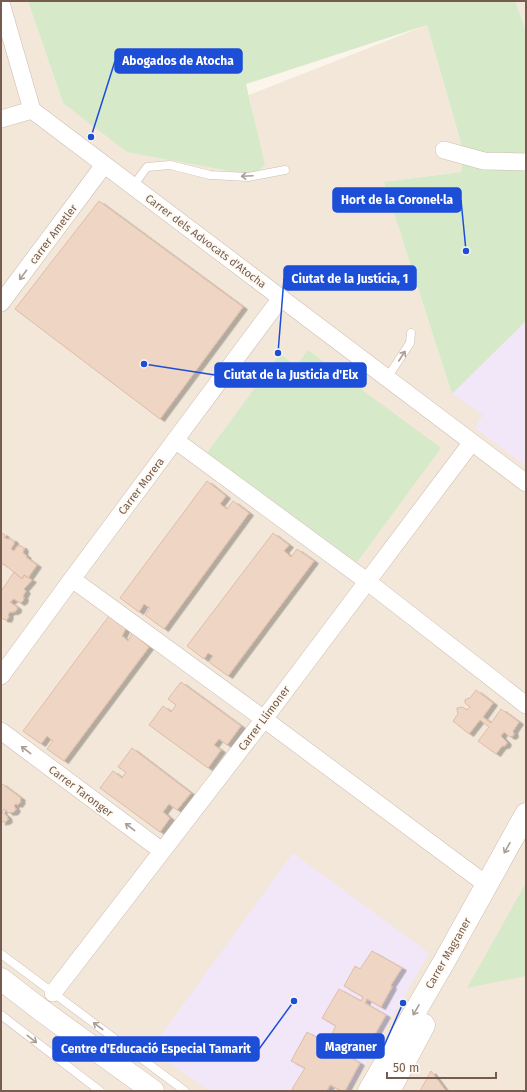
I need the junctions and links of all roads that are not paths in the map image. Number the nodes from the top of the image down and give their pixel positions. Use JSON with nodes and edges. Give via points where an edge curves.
{"nodes":[{"id":1,"x":1,"y":3,"type":"edge"},
{"id":2,"x":4,"y":23,"type":"edge"},
{"id":3,"x":32,"y":110,"type":"junction"},
{"id":4,"x":1,"y":119,"type":"edge"},
{"id":5,"x":444,"y":150,"type":"dead end"},
{"id":6,"x":526,"y":162,"type":"edge"},
{"id":7,"x":104,"y":165,"type":"junction"},
{"id":8,"x":285,"y":170,"type":"dead end"},
{"id":9,"x":133,"y":186,"type":"junction"},
{"id":10,"x":281,"y":298,"type":"junction"},
{"id":11,"x":1,"y":303,"type":"edge"},
{"id":12,"x":411,"y":333,"type":"dead end"},
{"id":13,"x":387,"y":378,"type":"junction"},
{"id":14,"x":175,"y":440,"type":"junction"},
{"id":15,"x":472,"y":442,"type":"junction"},
{"id":16,"x":526,"y":483,"type":"edge"},
{"id":17,"x":72,"y":579,"type":"junction"},
{"id":18,"x":368,"y":582,"type":"junction"},
{"id":19,"x":1,"y":676,"type":"edge"},
{"id":20,"x":526,"y":705,"type":"edge"},
{"id":21,"x":264,"y":719,"type":"junction"},
{"id":22,"x":1,"y":731,"type":"edge"},
{"id":23,"x":526,"y":814,"type":"edge"},
{"id":24,"x":526,"y":843,"type":"edge"},
{"id":25,"x":162,"y":851,"type":"junction"},
{"id":26,"x":487,"y":885,"type":"junction"},
{"id":27,"x":1,"y":954,"type":"edge"},
{"id":28,"x":1,"y":979,"type":"edge"},
{"id":29,"x":53,"y":993,"type":"junction"},
{"id":30,"x":1,"y":996,"type":"edge"},
{"id":31,"x":1,"y":1015,"type":"edge"},
{"id":32,"x":100,"y":1091,"type":"edge"},
{"id":33,"x":130,"y":1091,"type":"edge"},
{"id":34,"x":153,"y":1091,"type":"edge"},
{"id":35,"x":185,"y":1091,"type":"edge"},
{"id":36,"x":368,"y":1091,"type":"edge"},
{"id":37,"x":389,"y":1091,"type":"edge"}],
"edges":[{"from":1,"to":2,"type":"street"},
{"from":2,"to":3,"type":"street"},
{"from":3,"to":4,"type":"street"},
{"from":3,"to":7,"type":"street","name":"Carrer dels Advocats d'Atocha"},
{"from":5,"to":6,"type":"street","via":[[484,161]]},
{"from":7,"to":9,"type":"street","name":"Carrer dels Advocats d'Atocha"},
{"from":7,"to":11,"type":"street","name":"carrer Ametler","one_way":true},
{"from":8,"to":9,"type":"lane","one_way":true,"via":[[248,177],[210,175],[170,166],[147,167]]},
{"from":9,"to":10,"type":"street","name":"Carrer dels Advocats d'Atocha"},
{"from":10,"to":13,"type":"street","name":"Carrer dels Advocats d'Atocha"},
{"from":10,"to":14,"type":"street","name":"Carrer Morera"},
{"from":13,"to":12,"type":"lane","one_way":true,"via":[[410,343]]},
{"from":13,"to":15,"type":"street","name":"Carrer dels Advocats d'Atocha"},
{"from":14,"to":17,"type":"street","name":"Carrer Morera"},
{"from":14,"to":18,"type":"street"},
{"from":15,"to":16,"type":"street","name":"Carrer dels Advocats d'Atocha"},
{"from":15,"to":18,"type":"street","name":"Carrer Llimoner"},
{"from":17,"to":19,"type":"street","name":"Carrer Morera"},
{"from":17,"to":21,"type":"street"},
{"from":18,"to":20,"type":"street"},
{"from":18,"to":21,"type":"street","name":"Carrer Llimoner"},
{"from":21,"to":25,"type":"street","name":"Carrer Llimoner"},
{"from":21,"to":26,"type":"street"},
{"from":25,"to":22,"type":"street","name":"Carrer Taronger","one_way":true},
{"from":23,"to":26,"type":"main road","name":"Carrer Magraner","one_way":true},
{"from":24,"to":37,"type":"main road","name":"Carrer Magraner"},
{"from":25,"to":29,"type":"street","name":"Carrer Llimoner"},
{"from":26,"to":36,"type":"main road","name":"Carrer Magraner","one_way":true},
{"from":27,"to":29,"type":"lane"},
{"from":28,"to":34,"type":"main road"},
{"from":35,"to":29,"type":"lane","one_way":true},
{"from":30,"to":33,"type":"main road"},
{"from":31,"to":32,"type":"lane","one_way":true}]}
